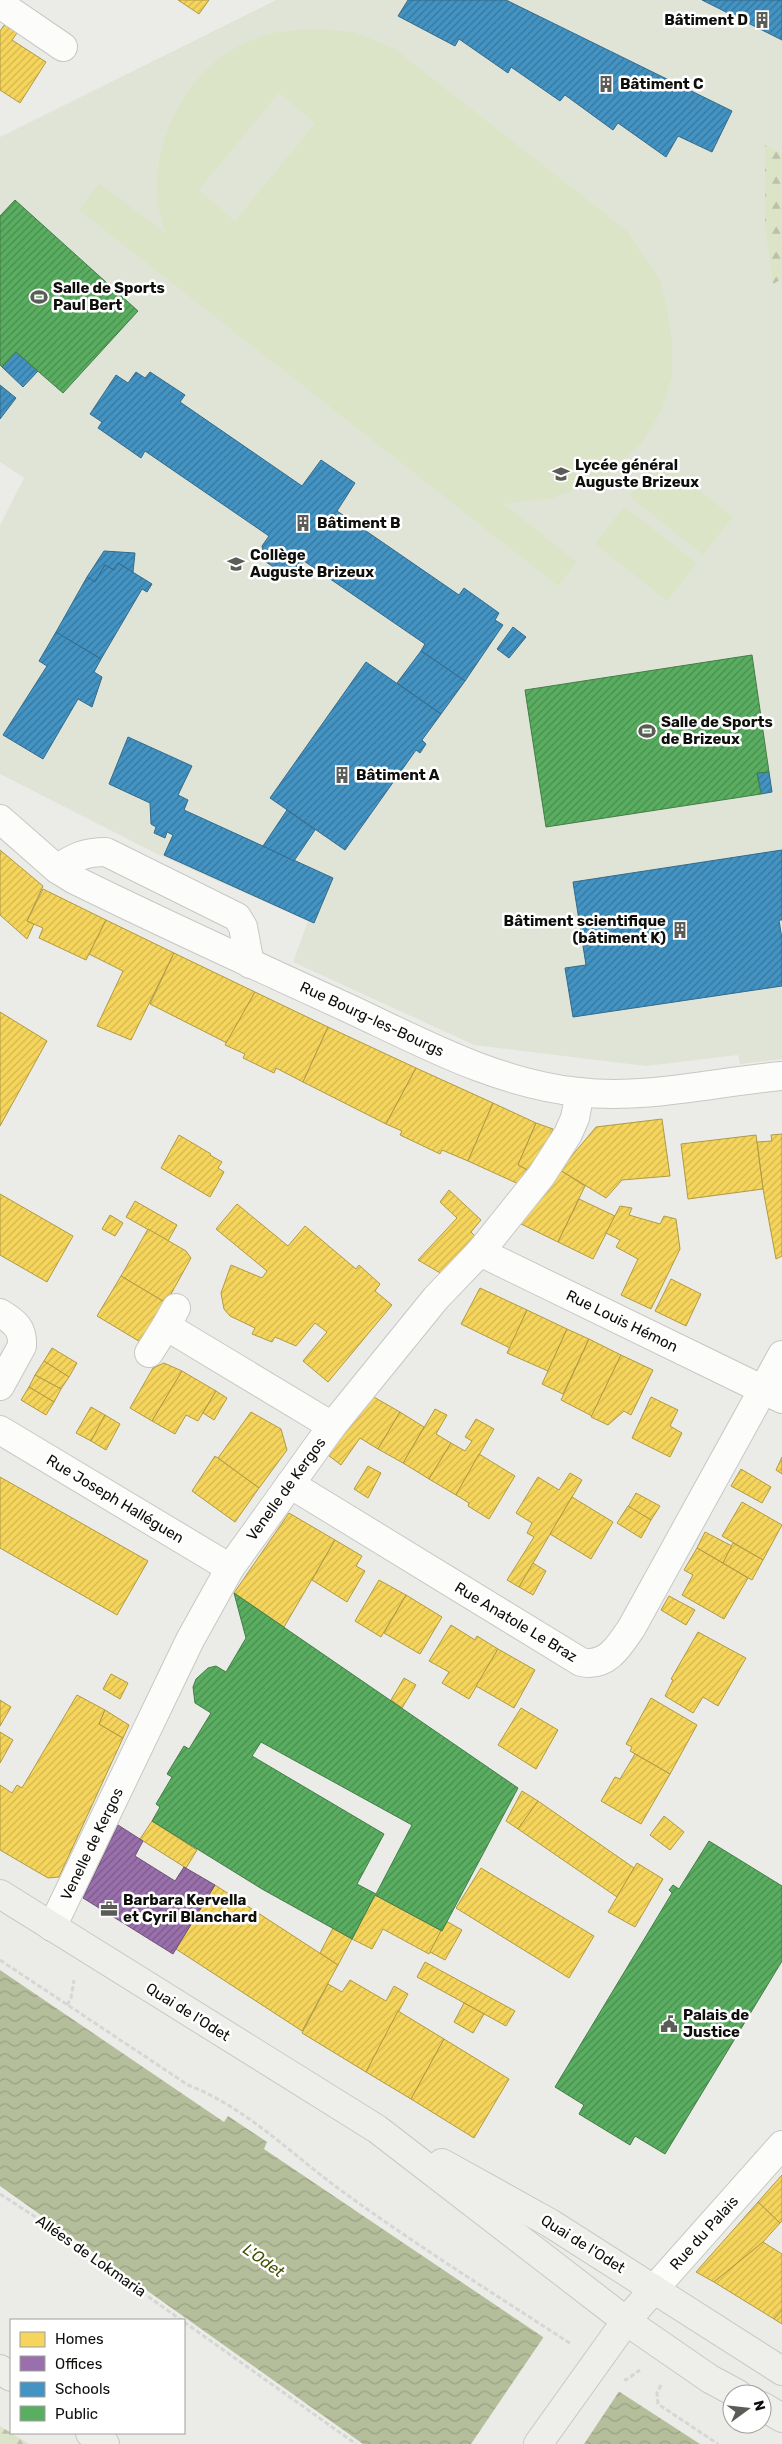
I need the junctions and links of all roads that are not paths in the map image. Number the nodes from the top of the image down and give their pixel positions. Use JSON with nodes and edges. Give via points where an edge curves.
{"nodes":[{"id":1,"x":0,"y":4,"type":"edge"},
{"id":2,"x":63,"y":47,"type":"dead end"},
{"id":3,"x":0,"y":819,"type":"edge"},
{"id":4,"x":57,"y":868,"type":"junction"},
{"id":5,"x":250,"y":964,"type":"junction"},
{"id":6,"x":782,"y":1076,"type":"edge"},
{"id":7,"x":580,"y":1092,"type":"junction"},
{"id":8,"x":480,"y":1252,"type":"junction"},
{"id":9,"x":0,"y":1313,"type":"edge"},
{"id":10,"x":149,"y":1353,"type":"dead end"},
{"id":11,"x":782,"y":1355,"type":"edge"},
{"id":12,"x":0,"y":1386,"type":"edge"},
{"id":13,"x":773,"y":1395,"type":"edge"},
{"id":14,"x":332,"y":1426,"type":"junction"},
{"id":15,"x":0,"y":1430,"type":"edge"},
{"id":16,"x":290,"y":1484,"type":"junction"},
{"id":17,"x":230,"y":1568,"type":"junction"},
{"id":18,"x":0,"y":1894,"type":"edge"},
{"id":19,"x":52,"y":1927,"type":"junction"},
{"id":20,"x":377,"y":2129,"type":"junction"},
{"id":21,"x":782,"y":2145,"type":"edge"},
{"id":22,"x":654,"y":2288,"type":"junction"},
{"id":23,"x":626,"y":2322,"type":"junction"},
{"id":24,"x":782,"y":2371,"type":"edge"},
{"id":25,"x":722,"y":2385,"type":"edge"},
{"id":26,"x":91,"y":2434,"type":"edge"},
{"id":27,"x":105,"y":2444,"type":"edge"},
{"id":28,"x":538,"y":2444,"type":"edge"}],
"edges":[{"from":1,"to":2,"type":"street"},
{"from":3,"to":4,"type":"street","name":"Rue Bourg-les-Bourgs"},
{"from":4,"to":5,"type":"street","name":"Rue Bourg-les-Bourgs","via":[[73,879]]},
{"from":4,"to":5,"type":"street","via":[[76,855],[106,852],[237,917],[243,927]]},
{"from":5,"to":7,"type":"street","name":"Rue Bourg-les-Bourgs","via":[[497,1075],[542,1087]]},
{"from":6,"to":7,"type":"street","name":"Rue Bourg-les-Bourgs","via":[[653,1092]]},
{"from":7,"to":8,"type":"street","name":"Venelle de Kergos","via":[[568,1134],[541,1176]]},
{"from":8,"to":13,"type":"street","name":"Rue Louis Hémon"},
{"from":8,"to":14,"type":"street","name":"Venelle de Kergos","via":[[436,1298]]},
{"from":9,"to":12,"type":"street","via":[[14,1321],[22,1331],[22,1346]]},
{"from":10,"to":14,"type":"street","via":[[171,1317]]},
{"from":11,"to":13,"type":"street"},
{"from":13,"to":16,"type":"street","name":"Rue Anatole Le Braz","via":[[632,1627],[612,1653],[591,1665],[581,1662]]},
{"from":14,"to":16,"type":"street","name":"Venelle de Kergos"},
{"from":15,"to":17,"type":"street","name":"Rue Joseph Halléguen"},
{"from":16,"to":17,"type":"street","name":"Venelle de Kergos"},
{"from":17,"to":19,"type":"street","name":"Venelle de Kergos","via":[[190,1640]]},
{"from":18,"to":19,"type":"main road","name":"Quai de l'Odet"},
{"from":19,"to":20,"type":"main road","name":"Quai de l'Odet"},
{"from":20,"to":22,"type":"main road","name":"Quai de l'Odet","via":[[504,2196]]},
{"from":20,"to":23,"type":"main road","name":"Quai de l'Odet"},
{"from":21,"to":22,"type":"street","name":"Rue du Palais"},
{"from":22,"to":23,"type":"main road","name":"Rue du Palais"},
{"from":22,"to":24,"type":"main road","name":"Quai de l'Odet"},
{"from":23,"to":25,"type":"main road","name":"Quai de l'Odet"},
{"from":23,"to":28,"type":"main road","name":"Rue du Palais"},
{"from":26,"to":27,"type":"main road"}]}
